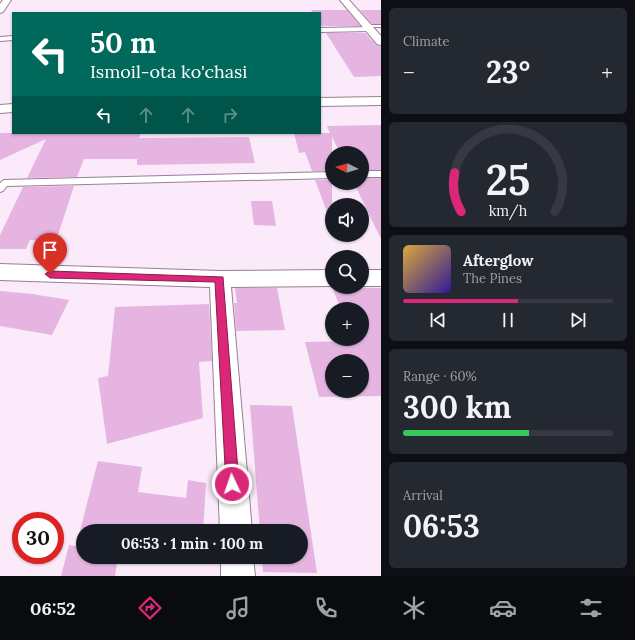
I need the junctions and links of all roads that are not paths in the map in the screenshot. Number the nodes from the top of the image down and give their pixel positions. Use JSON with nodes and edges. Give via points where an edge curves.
{"nodes":[{"id":1,"x":7,"y":0,"type":"edge"},
{"id":2,"x":344,"y":0,"type":"edge"},
{"id":3,"x":0,"y":10,"type":"edge"},
{"id":4,"x":381,"y":26,"type":"edge"},
{"id":5,"x":368,"y":28,"type":"junction"},
{"id":6,"x":321,"y":30,"type":"edge"},
{"id":7,"x":0,"y":38,"type":"edge"},
{"id":8,"x":12,"y":38,"type":"edge"},
{"id":9,"x":381,"y":42,"type":"edge"},
{"id":10,"x":381,"y":94,"type":"edge"},
{"id":11,"x":321,"y":95,"type":"edge"},
{"id":12,"x":0,"y":99,"type":"edge"},
{"id":13,"x":12,"y":99,"type":"edge"},
{"id":14,"x":381,"y":101,"type":"edge"},
{"id":15,"x":321,"y":102,"type":"edge"},
{"id":16,"x":12,"y":108,"type":"edge"},
{"id":17,"x":0,"y":109,"type":"edge"},
{"id":18,"x":369,"y":174,"type":"edge"},
{"id":19,"x":381,"y":174,"type":"edge"},
{"id":20,"x":325,"y":175,"type":"edge"},
{"id":21,"x":0,"y":189,"type":"edge"},
{"id":22,"x":0,"y":272,"type":"edge"},
{"id":23,"x":325,"y":278,"type":"edge"},
{"id":24,"x":369,"y":278,"type":"edge"},
{"id":25,"x":381,"y":278,"type":"edge"},
{"id":26,"x":220,"y":279,"type":"junction"},
{"id":27,"x":236,"y":524,"type":"edge"},
{"id":28,"x":237,"y":564,"type":"edge"},
{"id":29,"x":238,"y":576,"type":"edge"}],
"edges":[{"from":1,"to":3,"type":"street"},
{"from":2,"to":5,"type":"street"},
{"from":4,"to":5,"type":"lane"},
{"from":5,"to":6,"type":"lane"},
{"from":5,"to":9,"type":"street"},
{"from":7,"to":8,"type":"lane"},
{"from":10,"to":11,"type":"street"},
{"from":12,"to":13,"type":"street"},
{"from":14,"to":15,"type":"street"},
{"from":16,"to":17,"type":"street"},
{"from":18,"to":19,"type":"lane"},
{"from":20,"to":21,"type":"lane","via":[[4,183]]},
{"from":22,"to":26,"type":"street"},
{"from":23,"to":26,"type":"street"},
{"from":24,"to":25,"type":"street"},
{"from":26,"to":27,"type":"street"},
{"from":28,"to":29,"type":"street"}]}
